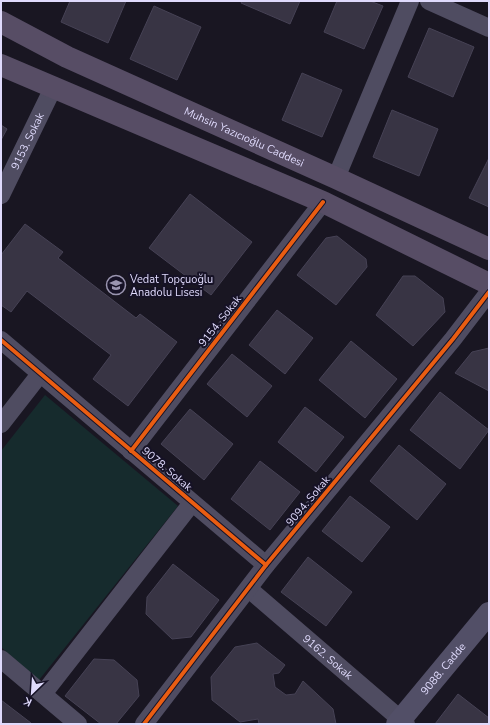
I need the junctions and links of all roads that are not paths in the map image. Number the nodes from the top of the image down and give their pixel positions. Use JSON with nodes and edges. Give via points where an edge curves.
{"nodes":[{"id":1,"x":410,"y":1,"type":"edge"},
{"id":2,"x":429,"y":1,"type":"edge"},
{"id":3,"x":1,"y":22,"type":"edge"},
{"id":4,"x":489,"y":28,"type":"edge"},
{"id":5,"x":1,"y":65,"type":"edge"},
{"id":6,"x":54,"y":86,"type":"junction"},
{"id":7,"x":336,"y":178,"type":"junction"},
{"id":8,"x":1,"y":195,"type":"edge"},
{"id":9,"x":322,"y":202,"type":"junction"},
{"id":10,"x":489,"y":249,"type":"edge"},
{"id":11,"x":489,"y":284,"type":"edge"},
{"id":12,"x":489,"y":292,"type":"edge"},
{"id":13,"x":1,"y":340,"type":"edge"},
{"id":14,"x":40,"y":374,"type":"junction"},
{"id":15,"x":1,"y":424,"type":"edge"},
{"id":16,"x":131,"y":451,"type":"junction"},
{"id":17,"x":192,"y":503,"type":"junction"},
{"id":18,"x":266,"y":566,"type":"junction"},
{"id":19,"x":250,"y":589,"type":"junction"},
{"id":20,"x":489,"y":613,"type":"edge"},
{"id":21,"x":1,"y":659,"type":"edge"},
{"id":22,"x":43,"y":694,"type":"junction"},
{"id":23,"x":402,"y":722,"type":"edge"},
{"id":24,"x":78,"y":724,"type":"edge"},
{"id":25,"x":144,"y":724,"type":"edge"}],
"edges":[{"from":1,"to":7,"type":"street"},
{"from":2,"to":4,"type":"street"},
{"from":3,"to":7,"type":"main road","name":"Muhsin Yazıcıoğlu Caddesi","via":[[67,57]]},
{"from":5,"to":6,"type":"main road"},
{"from":6,"to":8,"type":"street","name":"9153. Sokak"},
{"from":6,"to":9,"type":"main road"},
{"from":7,"to":10,"type":"main road","name":"Muhsin Yazıcıoğlu Caddesi"},
{"from":9,"to":11,"type":"main road"},
{"from":9,"to":16,"type":"street","name":"9154. Sokak"},
{"from":12,"to":18,"type":"street","name":"9094. Sokak"},
{"from":13,"to":14,"type":"street","name":"9078. Sokak"},
{"from":14,"to":15,"type":"street"},
{"from":14,"to":16,"type":"street","name":"9078. Sokak"},
{"from":16,"to":17,"type":"street","name":"9078. Sokak"},
{"from":17,"to":18,"type":"street","name":"9078. Sokak"},
{"from":17,"to":22,"type":"street"},
{"from":18,"to":19,"type":"street","name":"9094. Sokak"},
{"from":19,"to":23,"type":"street","name":"9162. Sokak"},
{"from":19,"to":25,"type":"street","name":"9094. Sokak"},
{"from":20,"to":23,"type":"street","name":"9088. Cadde"},
{"from":21,"to":22,"type":"street"},
{"from":22,"to":24,"type":"street"}]}
